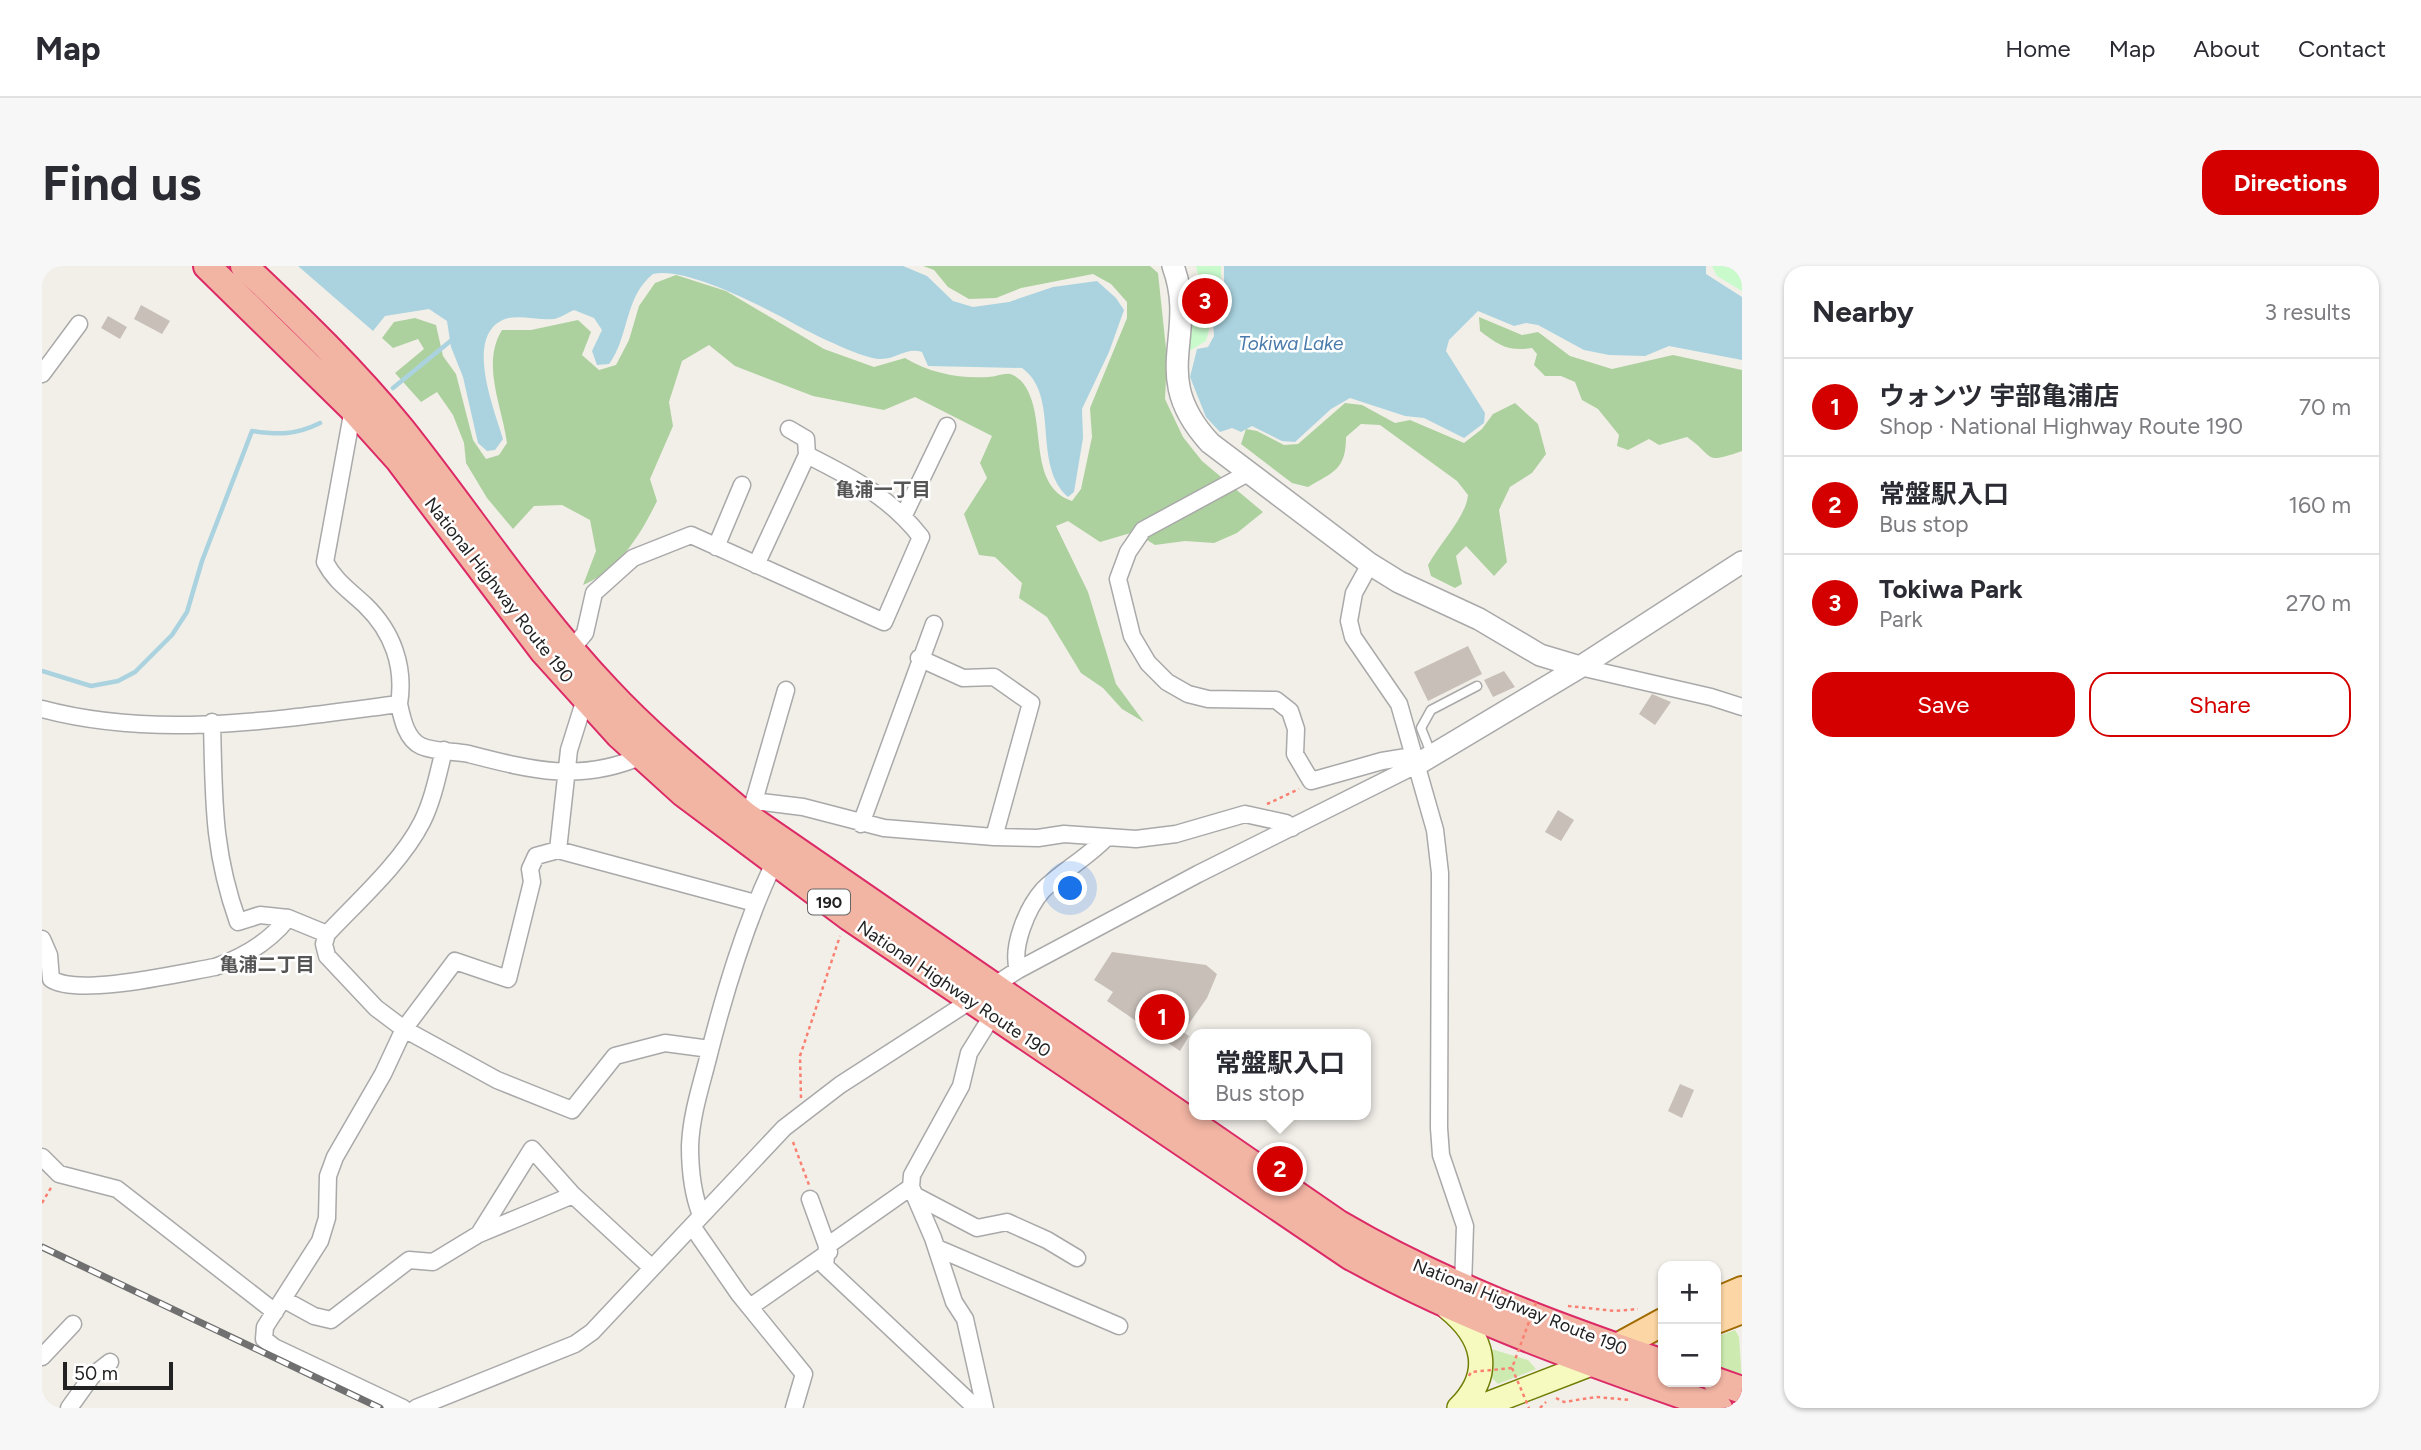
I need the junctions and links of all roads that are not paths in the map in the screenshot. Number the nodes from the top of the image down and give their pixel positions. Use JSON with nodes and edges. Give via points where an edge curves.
{"nodes":[{"id":1,"x":207,"y":266,"type":"edge"},
{"id":2,"x":244,"y":266,"type":"edge"},
{"id":3,"x":1173,"y":266,"type":"edge"},
{"id":4,"x":79,"y":324,"type":"dead end"},
{"id":5,"x":42,"y":374,"type":"edge"},
{"id":6,"x":353,"y":409,"type":"junction"},
{"id":7,"x":947,"y":426,"type":"dead end"},
{"id":8,"x":789,"y":429,"type":"dead end"},
{"id":9,"x":807,"y":455,"type":"junction"},
{"id":10,"x":1248,"y":473,"type":"junction"},
{"id":11,"x":743,"y":485,"type":"dead end"},
{"id":12,"x":904,"y":515,"type":"junction"},
{"id":13,"x":716,"y":547,"type":"junction"},
{"id":14,"x":1742,"y":562,"type":"edge"},
{"id":15,"x":1370,"y":564,"type":"junction"},
{"id":16,"x":756,"y":565,"type":"junction"},
{"id":17,"x":934,"y":624,"type":"dead end"},
{"id":18,"x":571,"y":650,"type":"junction"},
{"id":19,"x":919,"y":658,"type":"junction"},
{"id":20,"x":1580,"y":667,"type":"junction"},
{"id":21,"x":1477,"y":686,"type":"dead end"},
{"id":22,"x":786,"y":690,"type":"dead end"},
{"id":23,"x":585,"y":699,"type":"junction"},
{"id":24,"x":399,"y":704,"type":"junction"},
{"id":25,"x":1742,"y":707,"type":"edge"},
{"id":26,"x":42,"y":709,"type":"edge"},
{"id":27,"x":212,"y":722,"type":"junction"},
{"id":28,"x":444,"y":750,"type":"junction"},
{"id":29,"x":642,"y":757,"type":"junction"},
{"id":30,"x":1421,"y":759,"type":"junction"},
{"id":31,"x":566,"y":774,"type":"junction"},
{"id":32,"x":750,"y":808,"type":"junction"},
{"id":33,"x":861,"y":824,"type":"junction"},
{"id":34,"x":1292,"y":828,"type":"junction"},
{"id":35,"x":993,"y":837,"type":"junction"},
{"id":36,"x":1106,"y":838,"type":"junction"},
{"id":37,"x":558,"y":850,"type":"junction"},
{"id":38,"x":774,"y":863,"type":"junction"},
{"id":39,"x":755,"y":902,"type":"junction"},
{"id":40,"x":288,"y":918,"type":"junction"},
{"id":41,"x":327,"y":934,"type":"junction"},
{"id":42,"x":42,"y":939,"type":"edge"},
{"id":43,"x":1018,"y":970,"type":"junction"},
{"id":44,"x":991,"y":999,"type":"junction"},
{"id":45,"x":404,"y":1029,"type":"junction"},
{"id":46,"x":710,"y":1049,"type":"junction"},
{"id":47,"x":42,"y":1157,"type":"edge"},
{"id":48,"x":913,"y":1192,"type":"junction"},
{"id":49,"x":573,"y":1195,"type":"junction"},
{"id":50,"x":810,"y":1199,"type":"road end"},
{"id":51,"x":696,"y":1220,"type":"junction"},
{"id":52,"x":479,"y":1234,"type":"junction"},
{"id":53,"x":937,"y":1248,"type":"junction"},
{"id":54,"x":828,"y":1249,"type":"junction"},
{"id":55,"x":1077,"y":1258,"type":"dead end"},
{"id":56,"x":652,"y":1268,"type":"junction"},
{"id":57,"x":1742,"y":1290,"type":"edge"},
{"id":58,"x":1454,"y":1296,"type":"junction"},
{"id":59,"x":1721,"y":1299,"type":"edge"},
{"id":60,"x":279,"y":1306,"type":"junction"},
{"id":61,"x":750,"y":1307,"type":"junction"},
{"id":62,"x":1742,"y":1310,"type":"edge"},
{"id":63,"x":1721,"y":1318,"type":"edge"},
{"id":64,"x":73,"y":1324,"type":"dead end"},
{"id":65,"x":1660,"y":1324,"type":"edge"},
{"id":66,"x":1119,"y":1326,"type":"dead end"},
{"id":67,"x":1658,"y":1341,"type":"edge"},
{"id":68,"x":1623,"y":1349,"type":"junction"},
{"id":69,"x":42,"y":1357,"type":"edge"},
{"id":70,"x":1658,"y":1361,"type":"edge"},
{"id":71,"x":110,"y":1362,"type":"dead end"},
{"id":72,"x":1591,"y":1364,"type":"junction"},
{"id":73,"x":1721,"y":1383,"type":"edge"},
{"id":74,"x":1742,"y":1390,"type":"edge"},
{"id":75,"x":1513,"y":1401,"type":"edge"},
{"id":76,"x":69,"y":1408,"type":"edge"},
{"id":77,"x":403,"y":1408,"type":"edge"},
{"id":78,"x":416,"y":1408,"type":"edge"},
{"id":79,"x":794,"y":1408,"type":"edge"},
{"id":80,"x":976,"y":1408,"type":"edge"},
{"id":81,"x":985,"y":1408,"type":"edge"},
{"id":82,"x":1459,"y":1408,"type":"edge"},
{"id":83,"x":1477,"y":1408,"type":"edge"},
{"id":84,"x":1719,"y":1408,"type":"edge"}],
"edges":[{"from":1,"to":6,"type":"highway","name":"National Highway Route 190","number":"190"},
{"from":2,"to":18,"type":"highway","name":"National Highway Route 190","number":"190","via":[[341,361],[400,429]]},
{"from":3,"to":10,"type":"street","via":[[1181,304],[1175,372],[1182,403],[1199,431]]},
{"from":4,"to":5,"type":"street"},
{"from":6,"to":23,"type":"highway","name":"National Highway Route 190","number":"190","via":[[398,459],[504,604]]},
{"from":6,"to":24,"type":"street","via":[[325,562],[333,578],[366,606],[386,631],[401,670]]},
{"from":7,"to":12,"type":"street"},
{"from":8,"to":9,"type":"street","via":[[806,439]]},
{"from":9,"to":12,"type":"street","via":[[867,486]]},
{"from":9,"to":16,"type":"street"},
{"from":10,"to":15,"type":"street"},
{"from":10,"to":30,"type":"street","via":[[1143,530],[1128,552],[1118,579],[1132,636],[1148,663],[1188,694],[1208,699],[1276,700],[1290,711],[1296,729],[1295,754],[1311,781],[1382,761]]},
{"from":11,"to":13,"type":"street"},
{"from":12,"to":16,"type":"street","via":[[921,537],[884,622]]},
{"from":13,"to":16,"type":"street"},
{"from":13,"to":18,"type":"street","via":[[691,535],[633,558],[594,593],[585,633]]},
{"from":14,"to":20,"type":"street"},
{"from":15,"to":20,"type":"street","via":[[1540,654]]},
{"from":15,"to":30,"type":"street","via":[[1354,593],[1349,621],[1353,636],[1399,704]]},
{"from":17,"to":19,"type":"street"},
{"from":18,"to":32,"type":"highway","name":"National Highway Route 190","number":"190","via":[[668,751]]},
{"from":19,"to":33,"type":"street"},
{"from":19,"to":35,"type":"street","via":[[963,678],[994,677],[1031,703]]},
{"from":20,"to":25,"type":"street"},
{"from":20,"to":30,"type":"street"},
{"from":21,"to":30,"type":"lane","via":[[1424,717]]},
{"from":22,"to":32,"type":"street"},
{"from":23,"to":29,"type":"highway","name":"National Highway Route 190","number":"190"},
{"from":23,"to":31,"type":"street"},
{"from":24,"to":27,"type":"street"},
{"from":24,"to":28,"type":"street","via":[[413,739],[421,746]]},
{"from":26,"to":27,"type":"street","via":[[86,721],[155,727]]},
{"from":27,"to":40,"type":"street","via":[[215,832],[223,881],[238,922],[260,915]]},
{"from":28,"to":31,"type":"street"},
{"from":28,"to":41,"type":"street","via":[[421,824],[403,851]]},
{"from":29,"to":31,"type":"street","via":[[616,768]]},
{"from":29,"to":38,"type":"highway","name":"National Highway Route 190","number":"190"},
{"from":30,"to":34,"type":"street"},
{"from":30,"to":58,"type":"street","via":[[1440,873],[1441,1154],[1465,1226]]},
{"from":31,"to":37,"type":"street"},
{"from":32,"to":33,"type":"street","via":[[803,807]]},
{"from":32,"to":44,"type":"highway","name":"National Highway Route 190","number":"190"},
{"from":33,"to":35,"type":"street"},
{"from":34,"to":36,"type":"street","via":[[1245,814],[1176,834]]},
{"from":34,"to":43,"type":"street"},
{"from":35,"to":36,"type":"street","via":[[1063,834]]},
{"from":36,"to":43,"type":"street","via":[[1036,900],[1018,942],[1014,958]]},
{"from":37,"to":39,"type":"street"},
{"from":37,"to":45,"type":"street","via":[[536,856],[530,869],[533,882],[508,979],[455,961]]},
{"from":38,"to":39,"type":"street"},
{"from":38,"to":44,"type":"highway","name":"National Highway Route 190","number":"190"},
{"from":39,"to":46,"type":"street"},
{"from":40,"to":41,"type":"street"},
{"from":40,"to":42,"type":"street","via":[[271,938],[215,967],[86,987],[60,985],[51,979]]},
{"from":41,"to":45,"type":"street","via":[[327,956],[376,1008]]},
{"from":43,"to":44,"type":"street"},
{"from":44,"to":48,"type":"street","via":[[961,1086],[912,1175]]},
{"from":44,"to":51,"type":"street","via":[[840,1085],[787,1126]]},
{"from":44,"to":58,"type":"highway","name":"National Highway Route 190","number":"190"},
{"from":45,"to":46,"type":"street","via":[[497,1080],[572,1110],[615,1056],[665,1043]]},
{"from":45,"to":60,"type":"street","via":[[335,1157],[328,1176],[327,1218],[320,1241]]},
{"from":46,"to":51,"type":"street","via":[[690,1147]]},
{"from":47,"to":60,"type":"street","via":[[59,1174],[117,1188]]},
{"from":48,"to":53,"type":"street"},
{"from":48,"to":54,"type":"street"},
{"from":48,"to":55,"type":"street","via":[[977,1228],[1007,1222]]},
{"from":49,"to":52,"type":"street"},
{"from":49,"to":52,"type":"street","via":[[531,1149]]},
{"from":49,"to":56,"type":"street"},
{"from":50,"to":54,"type":"street"},
{"from":51,"to":56,"type":"street"},
{"from":51,"to":61,"type":"street"},
{"from":52,"to":60,"type":"street","via":[[433,1262],[409,1260],[331,1320]]},
{"from":53,"to":66,"type":"street"},
{"from":53,"to":81,"type":"street","via":[[954,1303],[965,1319]]},
{"from":54,"to":61,"type":"street"},
{"from":54,"to":80,"type":"street","via":[[825,1266],[835,1278]]},
{"from":56,"to":78,"type":"street","via":[[575,1344]]},
{"from":57,"to":59,"type":"main road"},
{"from":58,"to":68,"type":"highway","name":"National Highway Route 190","number":"190"},
{"from":58,"to":72,"type":"highway","name":"National Highway Route 190","number":"190"},
{"from":58,"to":82,"type":"main road","via":[[1481,1357],[1477,1385]]},
{"from":60,"to":77,"type":"street","via":[[265,1327],[264,1339],[274,1348]]},
{"from":61,"to":79,"type":"street","via":[[804,1374]]},
{"from":62,"to":63,"type":"main road"},
{"from":64,"to":69,"type":"street"},
{"from":65,"to":68,"type":"main road"},
{"from":67,"to":68,"type":"main road"},
{"from":68,"to":70,"type":"highway","name":"National Highway Route 190","number":"190"},
{"from":68,"to":72,"type":"main road"},
{"from":71,"to":76,"type":"street","via":[[92,1376]]},
{"from":72,"to":75,"type":"main road"},
{"from":72,"to":84,"type":"highway","name":"National Highway Route 190","number":"190"},
{"from":73,"to":74,"type":"highway"},
{"from":75,"to":83,"type":"main road"}]}
